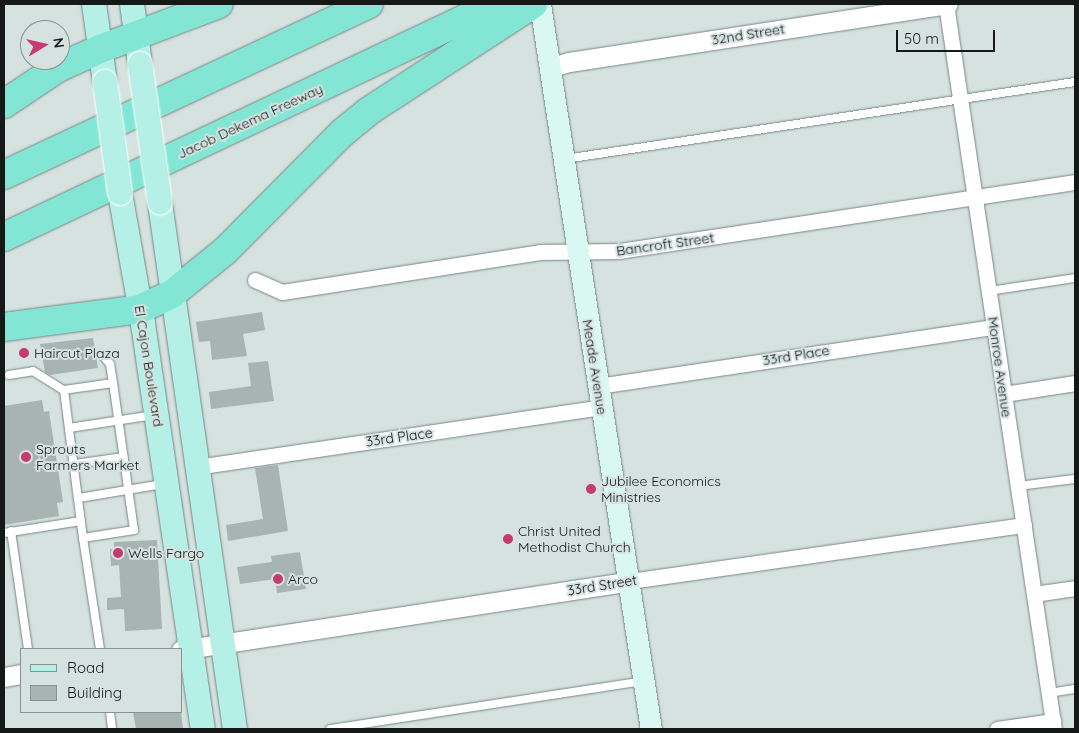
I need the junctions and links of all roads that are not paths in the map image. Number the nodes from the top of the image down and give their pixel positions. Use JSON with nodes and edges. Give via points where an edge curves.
{"nodes":[{"id":1,"x":94,"y":4,"type":"edge"},
{"id":2,"x":132,"y":4,"type":"edge"},
{"id":3,"x":174,"y":4,"type":"edge"},
{"id":4,"x":184,"y":4,"type":"edge"},
{"id":5,"x":219,"y":4,"type":"edge"},
{"id":6,"x":370,"y":4,"type":"edge"},
{"id":7,"x":496,"y":4,"type":"edge"},
{"id":8,"x":533,"y":4,"type":"edge"},
{"id":9,"x":540,"y":4,"type":"edge"},
{"id":10,"x":947,"y":4,"type":"edge"},
{"id":11,"x":136,"y":35,"type":"junction"},
{"id":12,"x":100,"y":49,"type":"junction"},
{"id":13,"x":549,"y":68,"type":"junction"},
{"id":14,"x":1075,"y":82,"type":"edge"},
{"id":15,"x":960,"y":100,"type":"junction"},
{"id":16,"x":4,"y":104,"type":"edge"},
{"id":17,"x":563,"y":159,"type":"junction"},
{"id":18,"x":4,"y":175,"type":"edge"},
{"id":19,"x":1075,"y":182,"type":"edge"},
{"id":20,"x":975,"y":197,"type":"junction"},
{"id":21,"x":4,"y":237,"type":"edge"},
{"id":22,"x":576,"y":251,"type":"junction"},
{"id":23,"x":1075,"y":278,"type":"edge"},
{"id":24,"x":256,"y":280,"type":"dead end"},
{"id":25,"x":989,"y":290,"type":"junction"},
{"id":26,"x":172,"y":294,"type":"junction"},
{"id":27,"x":140,"y":308,"type":"junction"},
{"id":28,"x":4,"y":327,"type":"edge"},
{"id":29,"x":994,"y":327,"type":"junction"},
{"id":30,"x":103,"y":356,"type":"dead end"},
{"id":31,"x":9,"y":374,"type":"dead end"},
{"id":32,"x":113,"y":383,"type":"junction"},
{"id":33,"x":1075,"y":383,"type":"edge"},
{"id":34,"x":598,"y":386,"type":"junction"},
{"id":35,"x":64,"y":390,"type":"junction"},
{"id":36,"x":1004,"y":394,"type":"junction"},
{"id":37,"x":601,"y":408,"type":"junction"},
{"id":38,"x":157,"y":414,"type":"junction"},
{"id":39,"x":118,"y":420,"type":"junction"},
{"id":40,"x":69,"y":428,"type":"junction"},
{"id":41,"x":123,"y":456,"type":"junction"},
{"id":42,"x":74,"y":464,"type":"junction"},
{"id":43,"x":196,"y":467,"type":"junction"},
{"id":44,"x":1075,"y":479,"type":"edge"},
{"id":45,"x":167,"y":483,"type":"junction"},
{"id":46,"x":1018,"y":486,"type":"junction"},
{"id":47,"x":128,"y":490,"type":"junction"},
{"id":48,"x":79,"y":498,"type":"junction"},
{"id":49,"x":81,"y":521,"type":"junction"},
{"id":50,"x":1024,"y":525,"type":"junction"},
{"id":51,"x":8,"y":532,"type":"edge"},
{"id":52,"x":83,"y":538,"type":"junction"},
{"id":53,"x":630,"y":581,"type":"junction"},
{"id":54,"x":1075,"y":588,"type":"edge"},
{"id":55,"x":1034,"y":594,"type":"junction"},
{"id":56,"x":223,"y":644,"type":"junction"},
{"id":57,"x":28,"y":648,"type":"edge"},
{"id":58,"x":100,"y":648,"type":"edge"},
{"id":59,"x":186,"y":650,"type":"edge"},
{"id":60,"x":20,"y":674,"type":"edge"},
{"id":61,"x":4,"y":677,"type":"edge"},
{"id":62,"x":644,"y":681,"type":"junction"},
{"id":63,"x":1075,"y":689,"type":"edge"},
{"id":64,"x":1049,"y":693,"type":"junction"},
{"id":65,"x":110,"y":713,"type":"edge"},
{"id":66,"x":1054,"y":725,"type":"edge"},
{"id":67,"x":112,"y":729,"type":"edge"},
{"id":68,"x":203,"y":729,"type":"edge"},
{"id":69,"x":235,"y":729,"type":"edge"},
{"id":70,"x":330,"y":729,"type":"edge"},
{"id":71,"x":651,"y":729,"type":"edge"},
{"id":72,"x":997,"y":729,"type":"edge"}],
"edges":[{"from":1,"to":12,"type":"main road","name":"El Cajon Boulevard"},
{"from":2,"to":11,"type":"main road"},
{"from":3,"to":4,"type":"highway"},
{"from":5,"to":11,"type":"highway"},
{"from":6,"to":18,"type":"highway"},
{"from":7,"to":21,"type":"highway","name":"Jacob Dekema Freeway"},
{"from":8,"to":26,"type":"highway","via":[[369,111],[336,139],[225,251]]},
{"from":9,"to":13,"type":"main road","name":"Meade Avenue"},
{"from":10,"to":13,"type":"street","name":"32nd Street","via":[[569,62]]},
{"from":10,"to":15,"type":"street","name":"Monroe Avenue"},
{"from":11,"to":12,"type":"highway"},
{"from":11,"to":26,"type":"main road","bridge":true},
{"from":12,"to":16,"type":"highway","via":[[58,68]]},
{"from":12,"to":27,"type":"main road","name":"El Cajon Boulevard","bridge":true},
{"from":13,"to":17,"type":"main road","name":"Meade Avenue"},
{"from":14,"to":15,"type":"lane"},
{"from":15,"to":17,"type":"lane"},
{"from":15,"to":20,"type":"street","name":"Monroe Avenue"},
{"from":17,"to":22,"type":"main road","name":"Meade Avenue"},
{"from":19,"to":20,"type":"street","name":"Bancroft Street"},
{"from":20,"to":22,"type":"street","name":"Bancroft Street","via":[[619,251]]},
{"from":20,"to":25,"type":"street","name":"Monroe Avenue"},
{"from":22,"to":24,"type":"street","name":"Bancroft Street","via":[[540,252],[282,292]]},
{"from":22,"to":34,"type":"main road","name":"Meade Avenue"},
{"from":23,"to":25,"type":"lane"},
{"from":25,"to":29,"type":"street","name":"Monroe Avenue"},
{"from":26,"to":27,"type":"highway"},
{"from":26,"to":43,"type":"main road"},
{"from":27,"to":28,"type":"highway"},
{"from":27,"to":38,"type":"main road","name":"El Cajon Boulevard"},
{"from":29,"to":34,"type":"street","name":"33rd Place"},
{"from":29,"to":36,"type":"street","name":"Monroe Avenue"},
{"from":30,"to":32,"type":"lane","via":[[110,364]]},
{"from":31,"to":35,"type":"lane","via":[[33,371]]},
{"from":32,"to":35,"type":"lane"},
{"from":32,"to":39,"type":"lane"},
{"from":33,"to":36,"type":"street"},
{"from":34,"to":37,"type":"main road","name":"Meade Avenue"},
{"from":35,"to":40,"type":"lane"},
{"from":36,"to":46,"type":"street","name":"Monroe Avenue"},
{"from":37,"to":43,"type":"street","name":"33rd Place"},
{"from":37,"to":53,"type":"main road","name":"Meade Avenue"},
{"from":38,"to":39,"type":"lane"},
{"from":38,"to":45,"type":"main road","name":"El Cajon Boulevard"},
{"from":39,"to":40,"type":"lane"},
{"from":39,"to":41,"type":"lane"},
{"from":40,"to":42,"type":"lane"},
{"from":41,"to":42,"type":"lane"},
{"from":41,"to":47,"type":"lane"},
{"from":42,"to":48,"type":"lane"},
{"from":43,"to":56,"type":"main road"},
{"from":44,"to":46,"type":"lane"},
{"from":45,"to":47,"type":"lane"},
{"from":45,"to":59,"type":"main road","name":"El Cajon Boulevard"},
{"from":46,"to":50,"type":"street","name":"Monroe Avenue"},
{"from":47,"to":48,"type":"lane"},
{"from":47,"to":52,"type":"lane","via":[[134,530]]},
{"from":48,"to":49,"type":"lane"},
{"from":49,"to":51,"type":"lane"},
{"from":49,"to":52,"type":"lane"},
{"from":50,"to":53,"type":"street","name":"33rd Street"},
{"from":50,"to":55,"type":"street","name":"Monroe Avenue"},
{"from":51,"to":57,"type":"lane"},
{"from":52,"to":58,"type":"lane"},
{"from":53,"to":56,"type":"street","name":"33rd Street"},
{"from":53,"to":62,"type":"main road","name":"Meade Avenue"},
{"from":54,"to":55,"type":"street"},
{"from":55,"to":64,"type":"street","name":"Monroe Avenue"},
{"from":56,"to":59,"type":"street","name":"33rd Street"},
{"from":56,"to":69,"type":"main road"},
{"from":59,"to":68,"type":"main road","name":"El Cajon Boulevard"},
{"from":60,"to":61,"type":"street"},
{"from":62,"to":70,"type":"lane"},
{"from":62,"to":71,"type":"main road","name":"Meade Avenue"},
{"from":63,"to":64,"type":"lane"},
{"from":64,"to":66,"type":"street","name":"Monroe Avenue"},
{"from":65,"to":67,"type":"lane"},
{"from":66,"to":72,"type":"street"}]}
